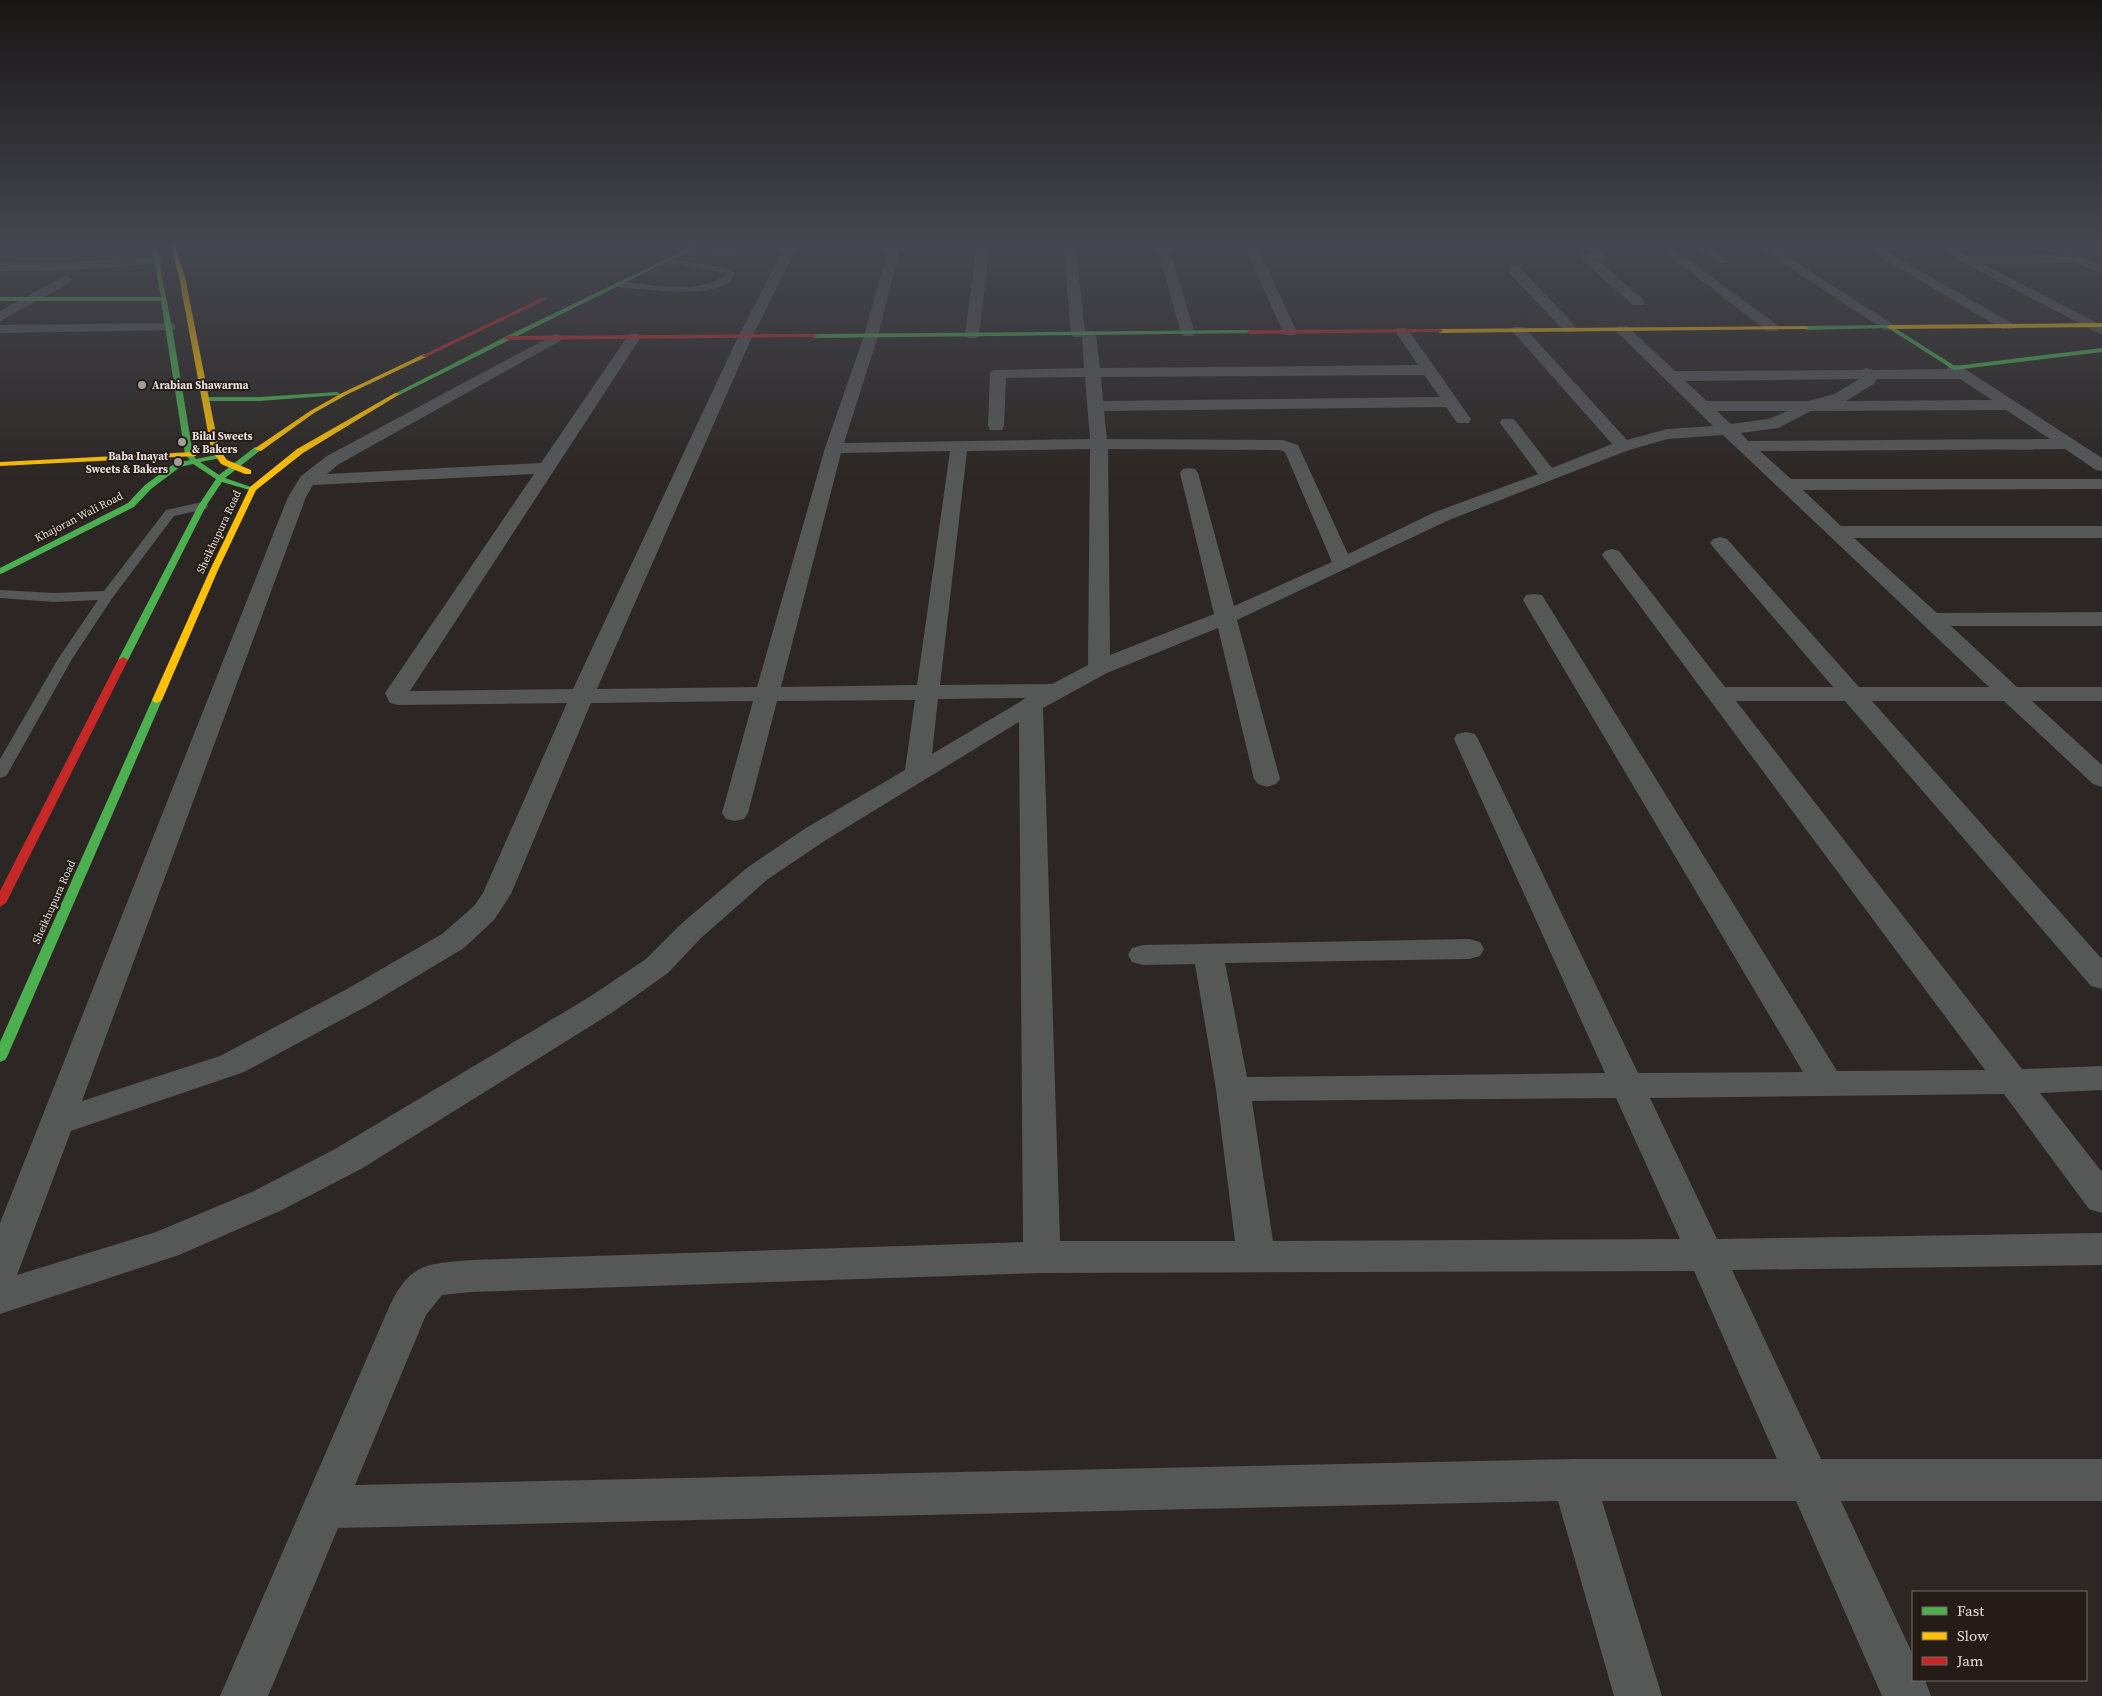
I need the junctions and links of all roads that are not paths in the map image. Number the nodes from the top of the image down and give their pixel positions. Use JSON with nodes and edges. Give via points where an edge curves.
{"nodes":[{"id":1,"x":169,"y":322,"type":"edge"},
{"id":2,"x":190,"y":322,"type":"edge"},
{"id":3,"x":495,"y":322,"type":"edge"},
{"id":4,"x":539,"y":322,"type":"edge"},
{"id":5,"x":753,"y":322,"type":"edge"},
{"id":6,"x":874,"y":322,"type":"edge"},
{"id":7,"x":974,"y":322,"type":"edge"},
{"id":8,"x":1082,"y":322,"type":"edge"},
{"id":9,"x":1185,"y":322,"type":"edge"},
{"id":10,"x":1285,"y":322,"type":"edge"},
{"id":11,"x":1563,"y":322,"type":"edge"},
{"id":12,"x":1764,"y":322,"type":"edge"},
{"id":13,"x":1881,"y":322,"type":"edge"},
{"id":14,"x":2000,"y":322,"type":"edge"},
{"id":15,"x":2007,"y":326,"type":"junction"},
{"id":16,"x":170,"y":327,"type":"junction"},
{"id":17,"x":1888,"y":327,"type":"junction"},
{"id":18,"x":2098,"y":327,"type":"edge"},
{"id":19,"x":1772,"y":328,"type":"junction"},
{"id":20,"x":0,"y":329,"type":"edge"},
{"id":21,"x":1622,"y":329,"type":"junction"},
{"id":22,"x":1519,"y":330,"type":"junction"},
{"id":23,"x":1570,"y":330,"type":"junction"},
{"id":24,"x":1402,"y":331,"type":"junction"},
{"id":25,"x":1290,"y":332,"type":"junction"},
{"id":26,"x":1188,"y":333,"type":"junction"},
{"id":27,"x":1084,"y":334,"type":"junction"},
{"id":28,"x":972,"y":335,"type":"junction"},
{"id":29,"x":870,"y":336,"type":"junction"},
{"id":30,"x":634,"y":337,"type":"junction"},
{"id":31,"x":745,"y":337,"type":"junction"},
{"id":32,"x":506,"y":338,"type":"junction"},
{"id":33,"x":556,"y":338,"type":"junction"},
{"id":34,"x":2102,"y":350,"type":"edge"},
{"id":35,"x":1429,"y":370,"type":"junction"},
{"id":36,"x":1958,"y":371,"type":"junction"},
{"id":37,"x":1092,"y":372,"type":"junction"},
{"id":38,"x":1867,"y":374,"type":"junction"},
{"id":39,"x":1672,"y":376,"type":"junction"},
{"id":40,"x":344,"y":394,"type":"junction"},
{"id":41,"x":204,"y":399,"type":"junction"},
{"id":42,"x":386,"y":400,"type":"junction"},
{"id":43,"x":1452,"y":402,"type":"junction"},
{"id":44,"x":2009,"y":405,"type":"junction"},
{"id":45,"x":1095,"y":406,"type":"junction"},
{"id":46,"x":1703,"y":406,"type":"junction"},
{"id":47,"x":1807,"y":406,"type":"junction"},
{"id":48,"x":1463,"y":419,"type":"dead end"},
{"id":49,"x":1508,"y":423,"type":"dead end"},
{"id":50,"x":996,"y":426,"type":"dead end"},
{"id":51,"x":1727,"y":430,"type":"junction"},
{"id":52,"x":1099,"y":444,"type":"junction"},
{"id":53,"x":2069,"y":444,"type":"junction"},
{"id":54,"x":959,"y":446,"type":"junction"},
{"id":55,"x":1623,"y":446,"type":"junction"},
{"id":56,"x":1744,"y":446,"type":"junction"},
{"id":57,"x":834,"y":448,"type":"junction"},
{"id":58,"x":216,"y":453,"type":"junction"},
{"id":59,"x":191,"y":458,"type":"junction"},
{"id":60,"x":2100,"y":463,"type":"edge"},
{"id":61,"x":0,"y":464,"type":"edge"},
{"id":62,"x":233,"y":467,"type":"junction"},
{"id":63,"x":547,"y":468,"type":"junction"},
{"id":64,"x":1189,"y":473,"type":"dead end"},
{"id":65,"x":1549,"y":476,"type":"junction"},
{"id":66,"x":221,"y":477,"type":"junction"},
{"id":67,"x":264,"y":478,"type":"junction"},
{"id":68,"x":307,"y":480,"type":"junction"},
{"id":69,"x":2102,"y":484,"type":"edge"},
{"id":70,"x":1786,"y":485,"type":"junction"},
{"id":71,"x":253,"y":489,"type":"junction"},
{"id":72,"x":202,"y":506,"type":"junction"},
{"id":73,"x":1837,"y":532,"type":"junction"},
{"id":74,"x":2102,"y":532,"type":"edge"},
{"id":75,"x":1720,"y":542,"type":"dead end"},
{"id":76,"x":1612,"y":555,"type":"dead end"},
{"id":77,"x":1343,"y":564,"type":"junction"},
{"id":78,"x":0,"y":571,"type":"edge"},
{"id":79,"x":0,"y":594,"type":"edge"},
{"id":80,"x":108,"y":595,"type":"junction"},
{"id":81,"x":1534,"y":600,"type":"dead end"},
{"id":82,"x":1227,"y":616,"type":"junction"},
{"id":83,"x":2102,"y":619,"type":"edge"},
{"id":84,"x":1931,"y":620,"type":"junction"},
{"id":85,"x":1099,"y":668,"type":"junction"},
{"id":86,"x":1060,"y":690,"type":"junction"},
{"id":87,"x":928,"y":692,"type":"junction"},
{"id":88,"x":767,"y":693,"type":"junction"},
{"id":89,"x":1718,"y":694,"type":"junction"},
{"id":90,"x":1853,"y":694,"type":"junction"},
{"id":91,"x":2011,"y":694,"type":"junction"},
{"id":92,"x":2102,"y":694,"type":"edge"},
{"id":93,"x":582,"y":696,"type":"junction"},
{"id":94,"x":1031,"y":705,"type":"junction"},
{"id":95,"x":1466,"y":738,"type":"dead end"},
{"id":96,"x":0,"y":773,"type":"edge"},
{"id":97,"x":917,"y":774,"type":"junction"},
{"id":98,"x":1267,"y":779,"type":"dead end"},
{"id":99,"x":2102,"y":779,"type":"edge"},
{"id":100,"x":735,"y":813,"type":"dead end"},
{"id":101,"x":0,"y":903,"type":"edge"},
{"id":102,"x":1469,"y":949,"type":"dead end"},
{"id":103,"x":1208,"y":954,"type":"junction"},
{"id":104,"x":1143,"y":955,"type":"dead end"},
{"id":105,"x":2102,"y":979,"type":"edge"},
{"id":106,"x":0,"y":1057,"type":"edge"},
{"id":107,"x":2102,"y":1078,"type":"edge"},
{"id":108,"x":2012,"y":1082,"type":"junction"},
{"id":109,"x":1828,"y":1083,"type":"junction"},
{"id":110,"x":1627,"y":1084,"type":"junction"},
{"id":111,"x":1233,"y":1089,"type":"junction"},
{"id":112,"x":58,"y":1122,"type":"junction"},
{"id":113,"x":2102,"y":1199,"type":"edge"},
{"id":114,"x":2102,"y":1249,"type":"edge"},
{"id":115,"x":1706,"y":1255,"type":"junction"},
{"id":116,"x":1256,"y":1256,"type":"junction"},
{"id":117,"x":1042,"y":1257,"type":"junction"},
{"id":118,"x":0,"y":1272,"type":"edge"},
{"id":119,"x":0,"y":1297,"type":"edge"},
{"id":120,"x":1574,"y":1480,"type":"junction"},
{"id":121,"x":1810,"y":1480,"type":"junction"},
{"id":122,"x":2102,"y":1480,"type":"edge"},
{"id":123,"x":324,"y":1507,"type":"junction"},
{"id":124,"x":244,"y":1696,"type":"edge"},
{"id":125,"x":1638,"y":1696,"type":"edge"},
{"id":126,"x":1907,"y":1696,"type":"edge"}],
"edges":[{"from":1,"to":16,"type":"main road"},
{"from":2,"to":41,"type":"main road"},
{"from":3,"to":40,"type":"main road","name":"Sheikhupura Road"},
{"from":4,"to":32,"type":"main road","name":"Sheikhupura Road"},
{"from":5,"to":31,"type":"street"},
{"from":6,"to":29,"type":"street"},
{"from":7,"to":28,"type":"street"},
{"from":8,"to":27,"type":"street"},
{"from":9,"to":26,"type":"street"},
{"from":10,"to":25,"type":"street"},
{"from":11,"to":23,"type":"street"},
{"from":12,"to":19,"type":"street"},
{"from":13,"to":17,"type":"street"},
{"from":14,"to":15,"type":"street"},
{"from":15,"to":17,"type":"main road"},
{"from":15,"to":18,"type":"main road"},
{"from":16,"to":20,"type":"street"},
{"from":16,"to":59,"type":"main road"},
{"from":17,"to":19,"type":"main road"},
{"from":17,"to":36,"type":"main road"},
{"from":19,"to":21,"type":"main road"},
{"from":21,"to":23,"type":"main road"},
{"from":21,"to":39,"type":"street"},
{"from":22,"to":23,"type":"main road"},
{"from":22,"to":24,"type":"main road"},
{"from":22,"to":55,"type":"street"},
{"from":24,"to":25,"type":"main road"},
{"from":24,"to":35,"type":"street"},
{"from":25,"to":26,"type":"main road"},
{"from":26,"to":27,"type":"main road"},
{"from":27,"to":28,"type":"main road"},
{"from":27,"to":37,"type":"street"},
{"from":28,"to":29,"type":"main road"},
{"from":29,"to":31,"type":"main road"},
{"from":29,"to":57,"type":"street"},
{"from":30,"to":31,"type":"main road"},
{"from":30,"to":33,"type":"main road"},
{"from":30,"to":63,"type":"street"},
{"from":31,"to":93,"type":"street"},
{"from":32,"to":33,"type":"main road"},
{"from":32,"to":42,"type":"main road","name":"Sheikhupura Road"},
{"from":33,"to":68,"type":"street","via":[[333,460]]},
{"from":34,"to":36,"type":"main road"},
{"from":35,"to":37,"type":"street"},
{"from":35,"to":43,"type":"street"},
{"from":36,"to":38,"type":"street"},
{"from":36,"to":44,"type":"street"},
{"from":37,"to":45,"type":"street"},
{"from":37,"to":50,"type":"street","via":[[998,373]]},
{"from":38,"to":39,"type":"street"},
{"from":38,"to":47,"type":"street","via":[[1869,380],[1856,389]]},
{"from":39,"to":46,"type":"street"},
{"from":40,"to":41,"type":"main road"},
{"from":40,"to":42,"type":"main road"},
{"from":40,"to":62,"type":"main road","name":"Sheikhupura Road","via":[[280,432]]},
{"from":41,"to":58,"type":"main road"},
{"from":42,"to":67,"type":"main road","name":"Sheikhupura Road","via":[[322,436]]},
{"from":43,"to":45,"type":"street"},
{"from":43,"to":48,"type":"street"},
{"from":44,"to":47,"type":"street"},
{"from":44,"to":53,"type":"street"},
{"from":45,"to":52,"type":"street"},
{"from":46,"to":47,"type":"street"},
{"from":46,"to":51,"type":"street"},
{"from":47,"to":51,"type":"street","via":[[1772,424]]},
{"from":49,"to":65,"type":"street"},
{"from":51,"to":55,"type":"street","via":[[1667,434]]},
{"from":51,"to":56,"type":"street"},
{"from":52,"to":54,"type":"street"},
{"from":52,"to":77,"type":"street","via":[[1271,444],[1292,449]]},
{"from":52,"to":85,"type":"street"},
{"from":53,"to":56,"type":"street"},
{"from":53,"to":60,"type":"street"},
{"from":54,"to":57,"type":"street"},
{"from":54,"to":87,"type":"street"},
{"from":55,"to":65,"type":"street"},
{"from":56,"to":70,"type":"street"},
{"from":57,"to":88,"type":"street"},
{"from":58,"to":59,"type":"main road","name":"Khajoran Wali Road"},
{"from":58,"to":62,"type":"main road"},
{"from":59,"to":61,"type":"main road"},
{"from":59,"to":66,"type":"main road"},
{"from":59,"to":78,"type":"main road","name":"Khajoran Wali Road","via":[[148,487],[131,505]]},
{"from":62,"to":66,"type":"main road","name":"Sheikhupura Road"},
{"from":62,"to":67,"type":"main road"},
{"from":63,"to":68,"type":"street"},
{"from":63,"to":93,"type":"street","via":[[397,693],[398,698],[412,700]]},
{"from":64,"to":82,"type":"street"},
{"from":65,"to":77,"type":"street","via":[[1442,516]]},
{"from":66,"to":71,"type":"main road"},
{"from":66,"to":72,"type":"main road","name":"Sheikhupura Road"},
{"from":67,"to":71,"type":"main road","name":"Sheikhupura Road"},
{"from":68,"to":112,"type":"street","via":[[287,519]]},
{"from":69,"to":70,"type":"street"},
{"from":70,"to":73,"type":"street"},
{"from":71,"to":106,"type":"main road","name":"Sheikhupura Road","via":[[214,570]]},
{"from":72,"to":80,"type":"lane","via":[[170,513]]},
{"from":72,"to":101,"type":"main road","name":"Sheikhupura Road"},
{"from":73,"to":74,"type":"street"},
{"from":73,"to":84,"type":"street"},
{"from":75,"to":90,"type":"street"},
{"from":76,"to":89,"type":"street"},
{"from":77,"to":82,"type":"street"},
{"from":79,"to":80,"type":"lane"},
{"from":80,"to":96,"type":"lane","via":[[65,659]]},
{"from":81,"to":109,"type":"street"},
{"from":82,"to":85,"type":"street"},
{"from":82,"to":98,"type":"street"},
{"from":83,"to":84,"type":"street"},
{"from":84,"to":91,"type":"street"},
{"from":85,"to":86,"type":"street"},
{"from":86,"to":87,"type":"street"},
{"from":86,"to":94,"type":"street"},
{"from":87,"to":88,"type":"street"},
{"from":87,"to":97,"type":"street"},
{"from":88,"to":93,"type":"street"},
{"from":88,"to":100,"type":"street"},
{"from":89,"to":90,"type":"street"},
{"from":89,"to":108,"type":"street"},
{"from":90,"to":91,"type":"street"},
{"from":90,"to":105,"type":"street"},
{"from":91,"to":92,"type":"street"},
{"from":91,"to":99,"type":"street"},
{"from":93,"to":112,"type":"street","via":[[497,894],[484,913],[453,941],[358,997],[232,1064]]},
{"from":94,"to":97,"type":"street"},
{"from":94,"to":117,"type":"street"},
{"from":95,"to":110,"type":"street"},
{"from":97,"to":119,"type":"street","via":[[816,834],[758,874],[691,931],[657,966],[602,1004],[348,1160],[268,1201],[166,1244]]},
{"from":102,"to":103,"type":"street"},
{"from":103,"to":104,"type":"street"},
{"from":103,"to":111,"type":"street"},
{"from":107,"to":108,"type":"street"},
{"from":108,"to":109,"type":"street"},
{"from":108,"to":113,"type":"street"},
{"from":109,"to":110,"type":"street"},
{"from":110,"to":111,"type":"street"},
{"from":110,"to":115,"type":"street"},
{"from":111,"to":116,"type":"street"},
{"from":112,"to":118,"type":"street"},
{"from":114,"to":115,"type":"street"},
{"from":115,"to":116,"type":"street"},
{"from":115,"to":121,"type":"street"},
{"from":116,"to":117,"type":"street"},
{"from":117,"to":123,"type":"street","via":[[431,1280],[410,1305]]},
{"from":120,"to":121,"type":"street"},
{"from":120,"to":123,"type":"street"},
{"from":120,"to":125,"type":"street"},
{"from":121,"to":122,"type":"street"},
{"from":121,"to":126,"type":"street"},
{"from":123,"to":124,"type":"street"}]}
